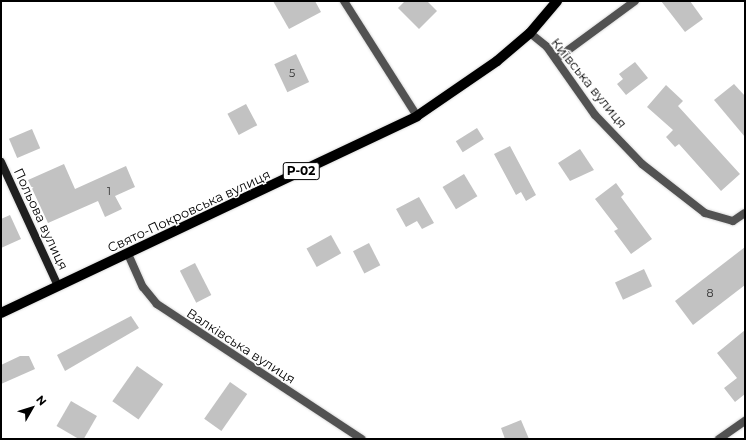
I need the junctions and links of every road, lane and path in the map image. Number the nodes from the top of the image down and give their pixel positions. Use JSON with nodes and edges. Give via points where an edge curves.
{"nodes":[{"id":1,"x":344,"y":1,"type":"edge"},
{"id":2,"x":557,"y":1,"type":"edge"},
{"id":3,"x":635,"y":1,"type":"edge"},
{"id":4,"x":530,"y":33,"type":"junction"},
{"id":5,"x":556,"y":59,"type":"junction"},
{"id":6,"x":417,"y":116,"type":"junction"},
{"id":7,"x":1,"y":162,"type":"edge"},
{"id":8,"x":745,"y":213,"type":"edge"},
{"id":9,"x":128,"y":254,"type":"junction"},
{"id":10,"x":58,"y":286,"type":"junction"},
{"id":11,"x":1,"y":313,"type":"edge"},
{"id":12,"x":745,"y":421,"type":"edge"},
{"id":13,"x":362,"y":439,"type":"edge"},
{"id":14,"x":719,"y":439,"type":"edge"}],
"edges":[{"from":1,"to":6,"type":"street"},
{"from":2,"to":4,"type":"main road","name":"Свято-Покровська вулиця","number":"Р-02"},
{"from":3,"to":5,"type":"street"},
{"from":4,"to":5,"type":"street","name":"Київська вулиця"},
{"from":4,"to":6,"type":"main road","name":"Свято-Покровська вулиця","number":"Р-02","via":[[464,86]]},
{"from":5,"to":8,"type":"street","name":"Київська вулиця","via":[[595,115],[642,164],[705,213],[733,221]]},
{"from":6,"to":9,"type":"main road","name":"Свято-Покровська вулиця","number":"Р-02"},
{"from":7,"to":10,"type":"street","name":"Польова вулиця"},
{"from":9,"to":10,"type":"main road","name":"Свято-Покровська вулиця","number":"Р-02"},
{"from":9,"to":13,"type":"street","name":"Валківська вулиця","via":[[143,286],[157,304]]},
{"from":10,"to":11,"type":"main road","name":"Свято-Покровська вулиця","number":"Р-02"},
{"from":12,"to":14,"type":"street"}]}
